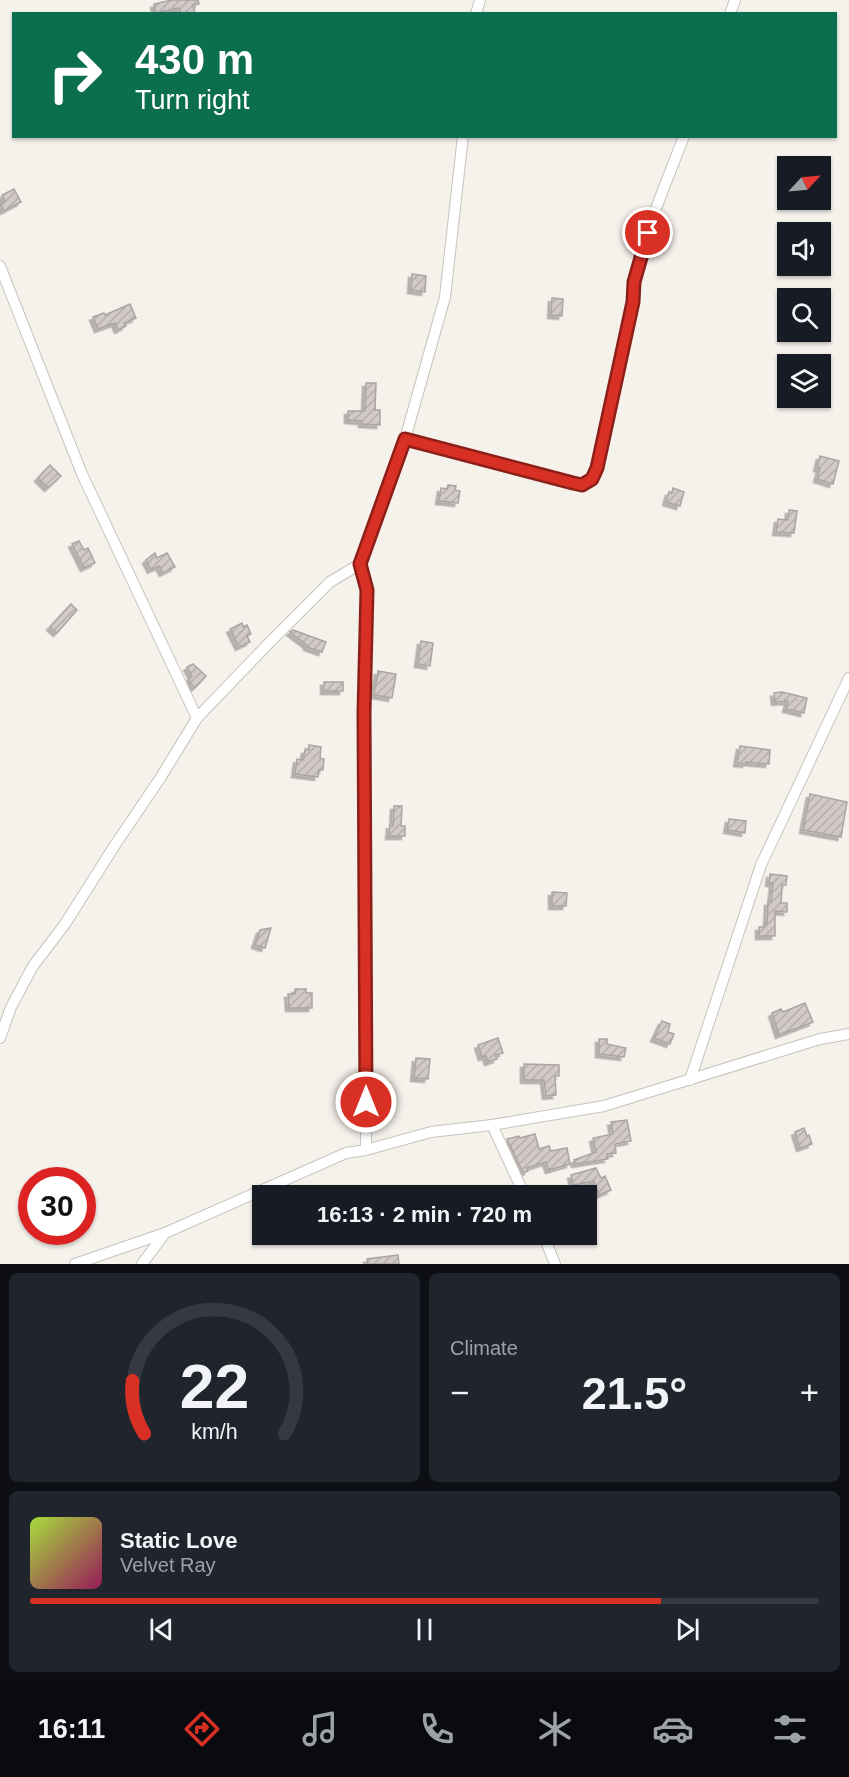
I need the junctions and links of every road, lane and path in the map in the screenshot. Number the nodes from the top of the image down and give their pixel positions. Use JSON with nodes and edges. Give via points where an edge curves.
{"nodes":[{"id":1,"x":463,"y":138,"type":"edge"},
{"id":2,"x":683,"y":138,"type":"edge"},
{"id":3,"x":0,"y":266,"type":"edge"},
{"id":4,"x":405,"y":439,"type":"junction"},
{"id":5,"x":360,"y":564,"type":"junction"},
{"id":6,"x":849,"y":678,"type":"edge"},
{"id":7,"x":197,"y":718,"type":"junction"},
{"id":8,"x":849,"y":1034,"type":"edge"},
{"id":9,"x":0,"y":1038,"type":"edge"},
{"id":10,"x":690,"y":1080,"type":"junction"},
{"id":11,"x":492,"y":1125,"type":"junction"},
{"id":12,"x":366,"y":1150,"type":"junction"},
{"id":13,"x":520,"y":1185,"type":"edge"},
{"id":14,"x":165,"y":1233,"type":"junction"},
{"id":15,"x":547,"y":1245,"type":"edge"},
{"id":16,"x":75,"y":1264,"type":"edge"},
{"id":17,"x":142,"y":1264,"type":"edge"},
{"id":18,"x":555,"y":1264,"type":"edge"}],
"edges":[{"from":1,"to":4,"type":"street","via":[[445,297]]},
{"from":2,"to":4,"type":"street","via":[[641,254],[592,479],[582,485]]},
{"from":3,"to":7,"type":"street","via":[[82,474]]},
{"from":4,"to":5,"type":"street"},
{"from":5,"to":7,"type":"street","via":[[330,582]]},
{"from":5,"to":12,"type":"street","via":[[367,590]]},
{"from":6,"to":10,"type":"street","via":[[760,865]]},
{"from":7,"to":9,"type":"street","via":[[65,924],[33,966],[10,1006]]},
{"from":8,"to":10,"type":"street","via":[[820,1039]]},
{"from":10,"to":11,"type":"street","via":[[604,1106]]},
{"from":11,"to":12,"type":"street","via":[[431,1132]]},
{"from":11,"to":13,"type":"street"},
{"from":12,"to":14,"type":"street","via":[[346,1153]]},
{"from":14,"to":16,"type":"street"},
{"from":14,"to":17,"type":"street"},
{"from":15,"to":18,"type":"street"}]}
